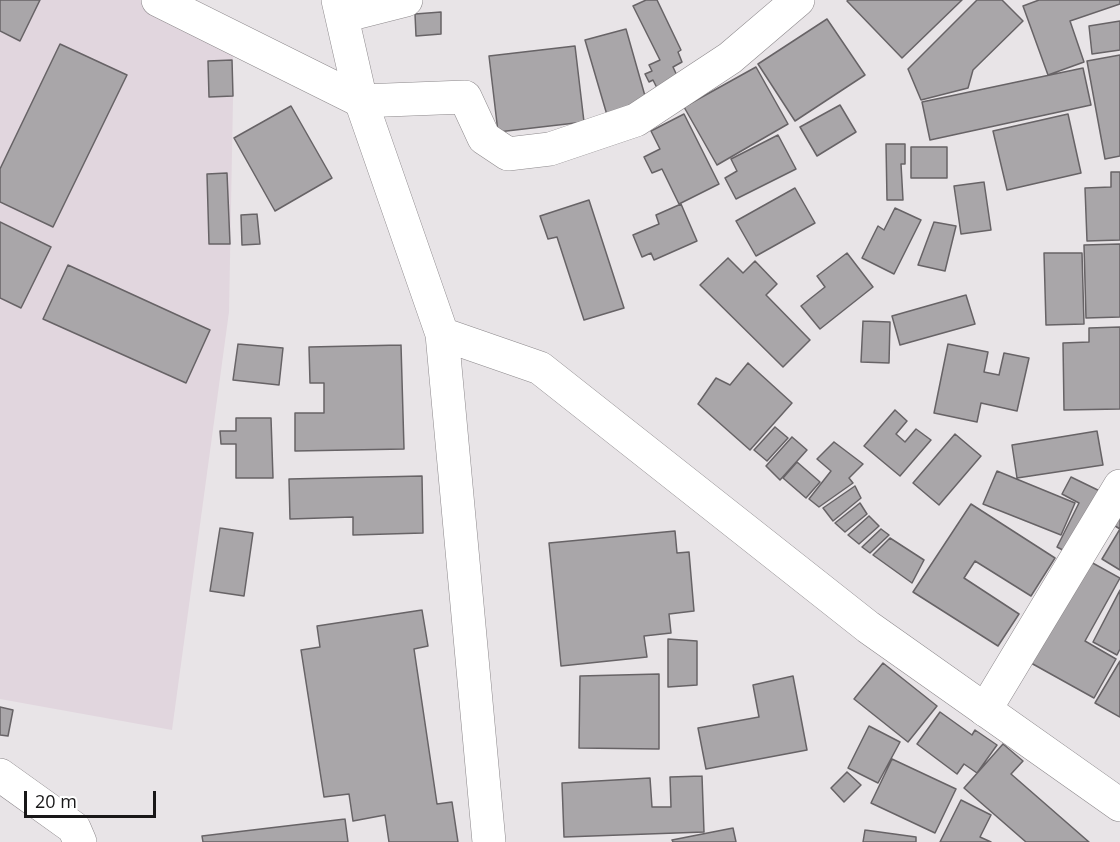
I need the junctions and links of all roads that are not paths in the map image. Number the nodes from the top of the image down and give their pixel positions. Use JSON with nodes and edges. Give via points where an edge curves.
{"nodes":[{"id":1,"x":158,"y":0,"type":"edge"},
{"id":2,"x":406,"y":0,"type":"edge"},
{"id":3,"x":798,"y":0,"type":"edge"},
{"id":4,"x":340,"y":8,"type":"edge"},
{"id":5,"x":361,"y":101,"type":"junction"},
{"id":6,"x":442,"y":334,"type":"junction"},
{"id":7,"x":1120,"y":486,"type":"edge"},
{"id":8,"x":986,"y":710,"type":"junction"},
{"id":9,"x":0,"y":775,"type":"edge"},
{"id":10,"x":1120,"y":805,"type":"edge"},
{"id":11,"x":80,"y":842,"type":"edge"},
{"id":12,"x":489,"y":842,"type":"edge"}],
"edges":[{"from":1,"to":5,"type":"street"},
{"from":2,"to":4,"type":"street"},
{"from":3,"to":5,"type":"street","via":[[730,58],[636,120],[550,149],[508,154],[484,138],[465,96]]},
{"from":4,"to":5,"type":"street"},
{"from":5,"to":6,"type":"street"},
{"from":6,"to":8,"type":"street","via":[[540,368],[868,627]]},
{"from":6,"to":12,"type":"street"},
{"from":7,"to":8,"type":"street"},
{"from":8,"to":10,"type":"street"},
{"from":9,"to":11,"type":"street","via":[[74,828]]}]}
